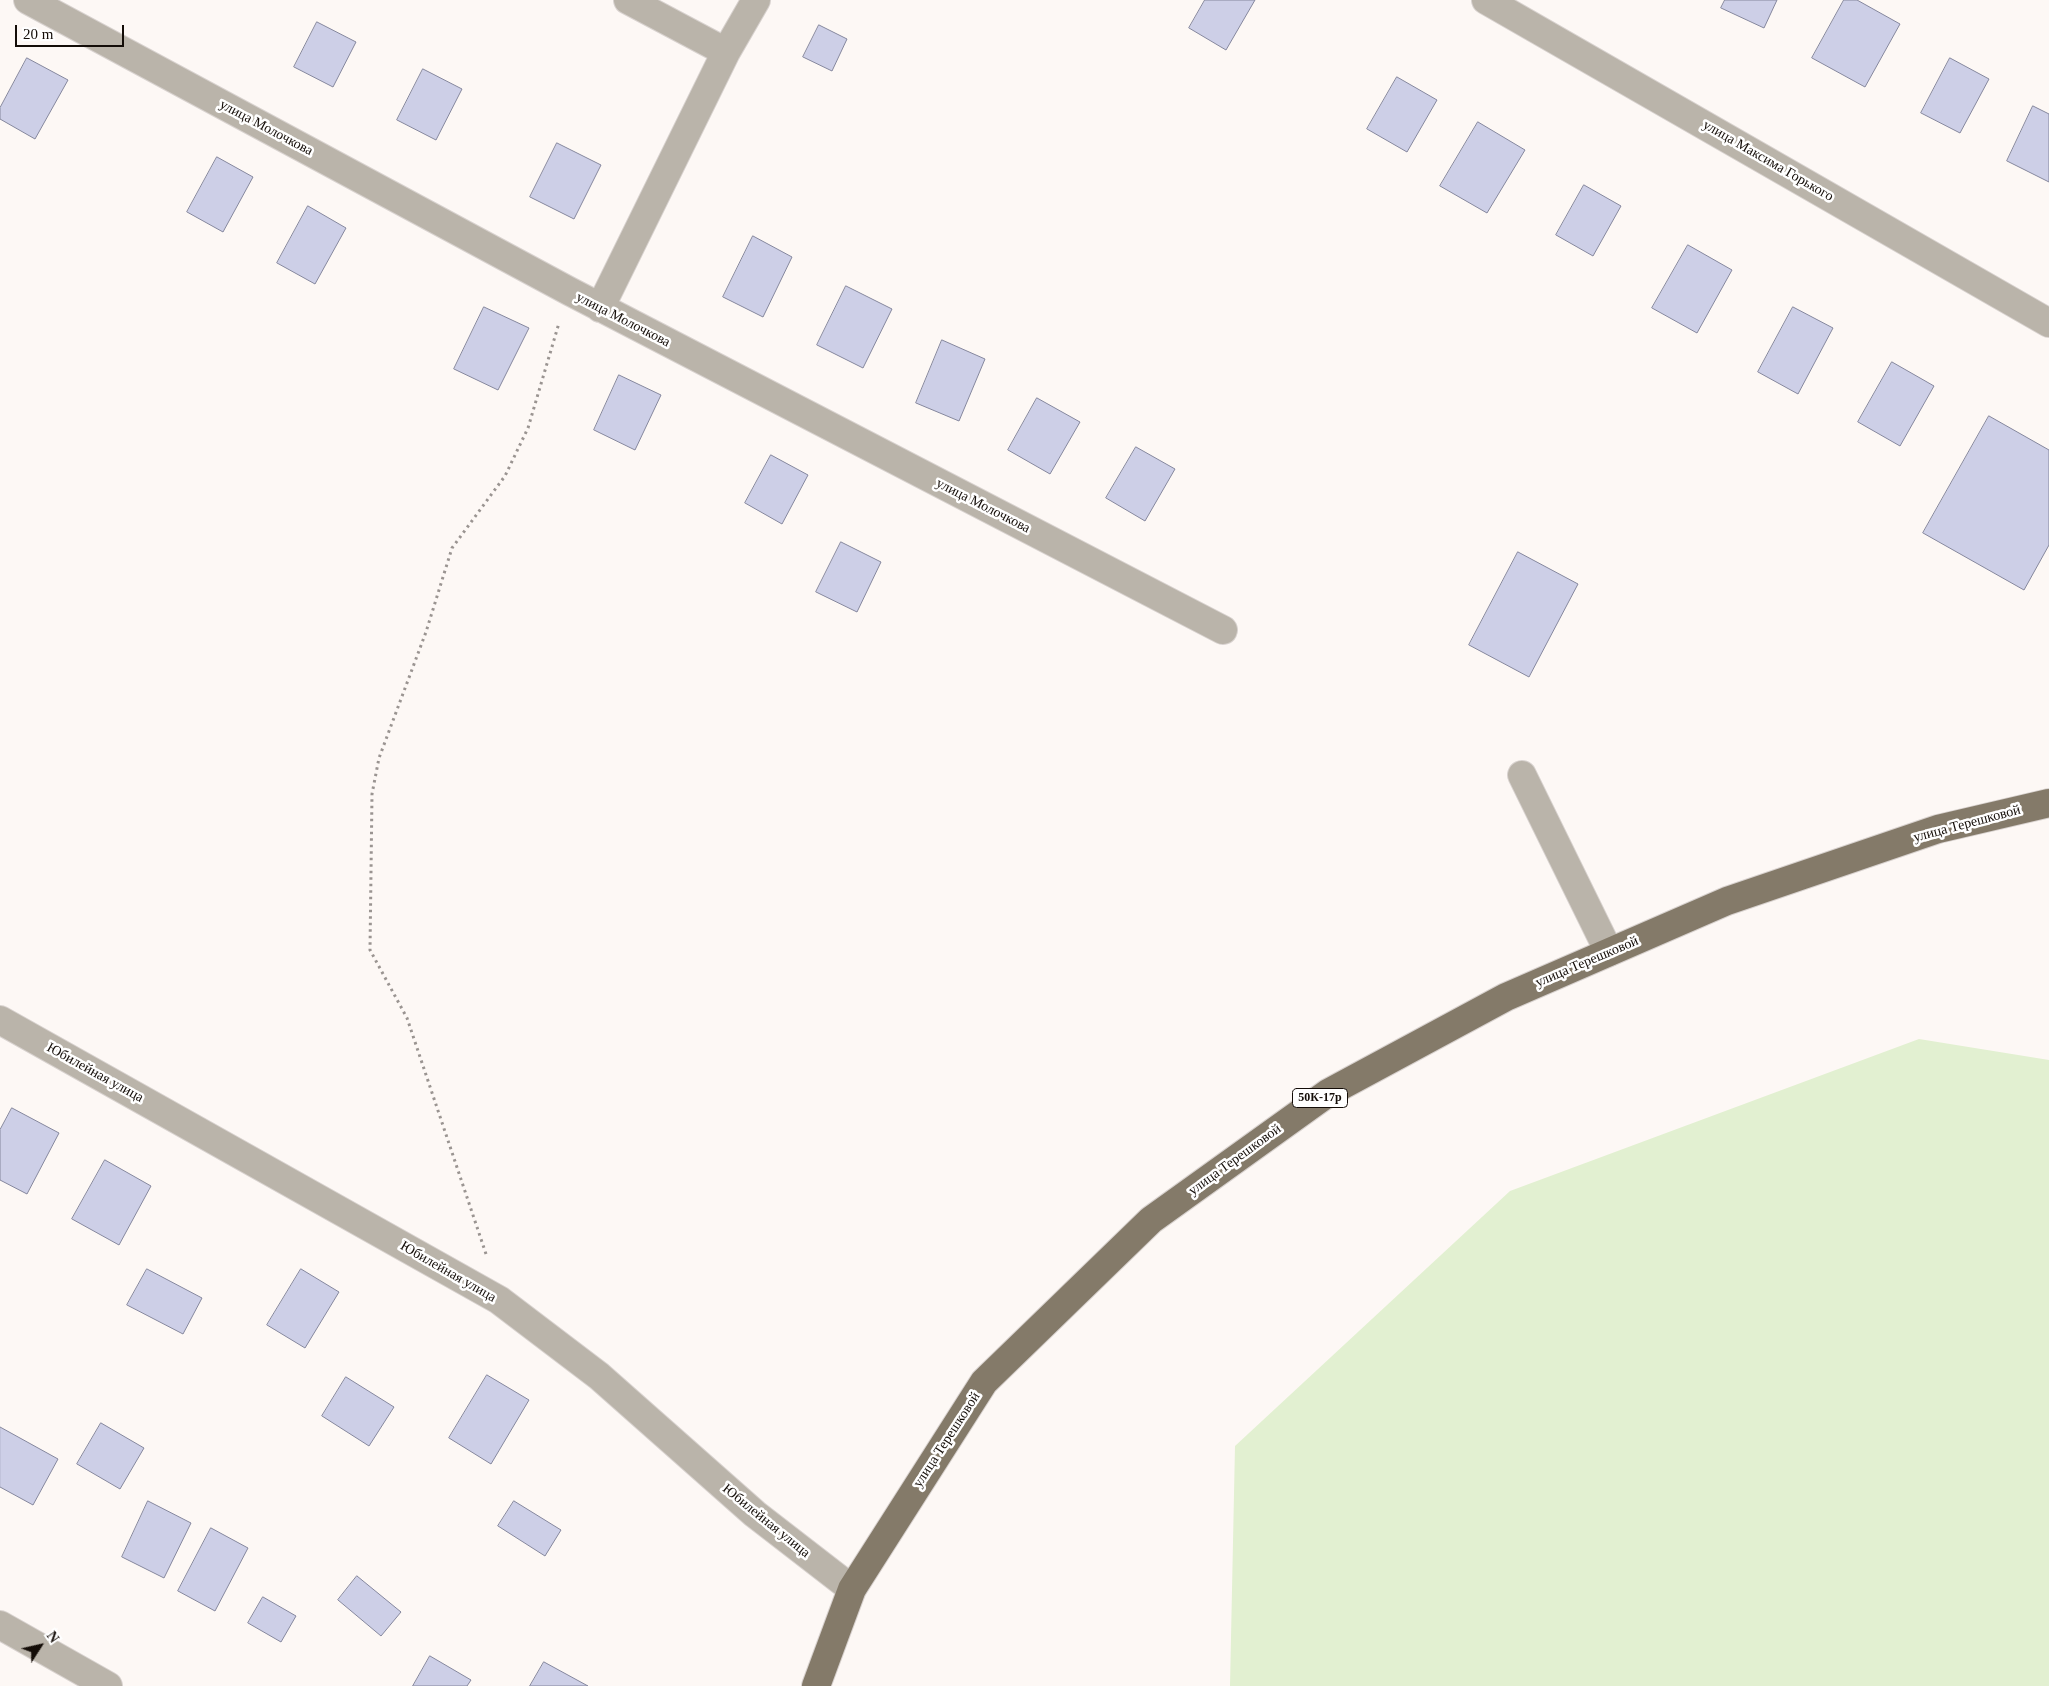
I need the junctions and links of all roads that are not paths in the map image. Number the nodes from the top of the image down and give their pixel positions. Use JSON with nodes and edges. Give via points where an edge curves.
{"nodes":[{"id":1,"x":28,"y":0,"type":"edge"},
{"id":2,"x":628,"y":0,"type":"edge"},
{"id":3,"x":756,"y":0,"type":"edge"},
{"id":4,"x":1486,"y":0,"type":"edge"},
{"id":5,"x":726,"y":52,"type":"junction"},
{"id":6,"x":600,"y":308,"type":"junction"},
{"id":7,"x":2049,"y":323,"type":"edge"},
{"id":8,"x":1223,"y":630,"type":"dead end"},
{"id":9,"x":1522,"y":775,"type":"dead end"},
{"id":10,"x":2049,"y":803,"type":"edge"},
{"id":11,"x":1609,"y":952,"type":"junction"},
{"id":12,"x":0,"y":1020,"type":"edge"},
{"id":13,"x":852,"y":1589,"type":"junction"},
{"id":14,"x":0,"y":1625,"type":"edge"},
{"id":15,"x":108,"y":1686,"type":"edge"},
{"id":16,"x":816,"y":1686,"type":"edge"}],
"edges":[{"from":1,"to":6,"type":"street","name":"улица Молочкова"},
{"from":2,"to":5,"type":"street"},
{"from":3,"to":5,"type":"street"},
{"from":4,"to":7,"type":"street","name":"улица Максима Горького"},
{"from":5,"to":6,"type":"street"},
{"from":6,"to":8,"type":"street","name":"улица Молочкова"},
{"from":9,"to":11,"type":"street"},
{"from":10,"to":11,"type":"main road","name":"улица Терешковой","number":"50К-17р","via":[[1938,829],[1726,901]]},
{"from":11,"to":13,"type":"main road","name":"улица Терешковой","number":"50К-17р","via":[[1506,996],[1328,1093],[1151,1220],[984,1382]]},
{"from":12,"to":13,"type":"street","name":"Юбилейная улица","via":[[499,1300],[598,1376],[755,1514]]},
{"from":13,"to":16,"type":"main road","name":"улица Терешковой","number":"50К-17р"},
{"from":14,"to":15,"type":"street"}]}
